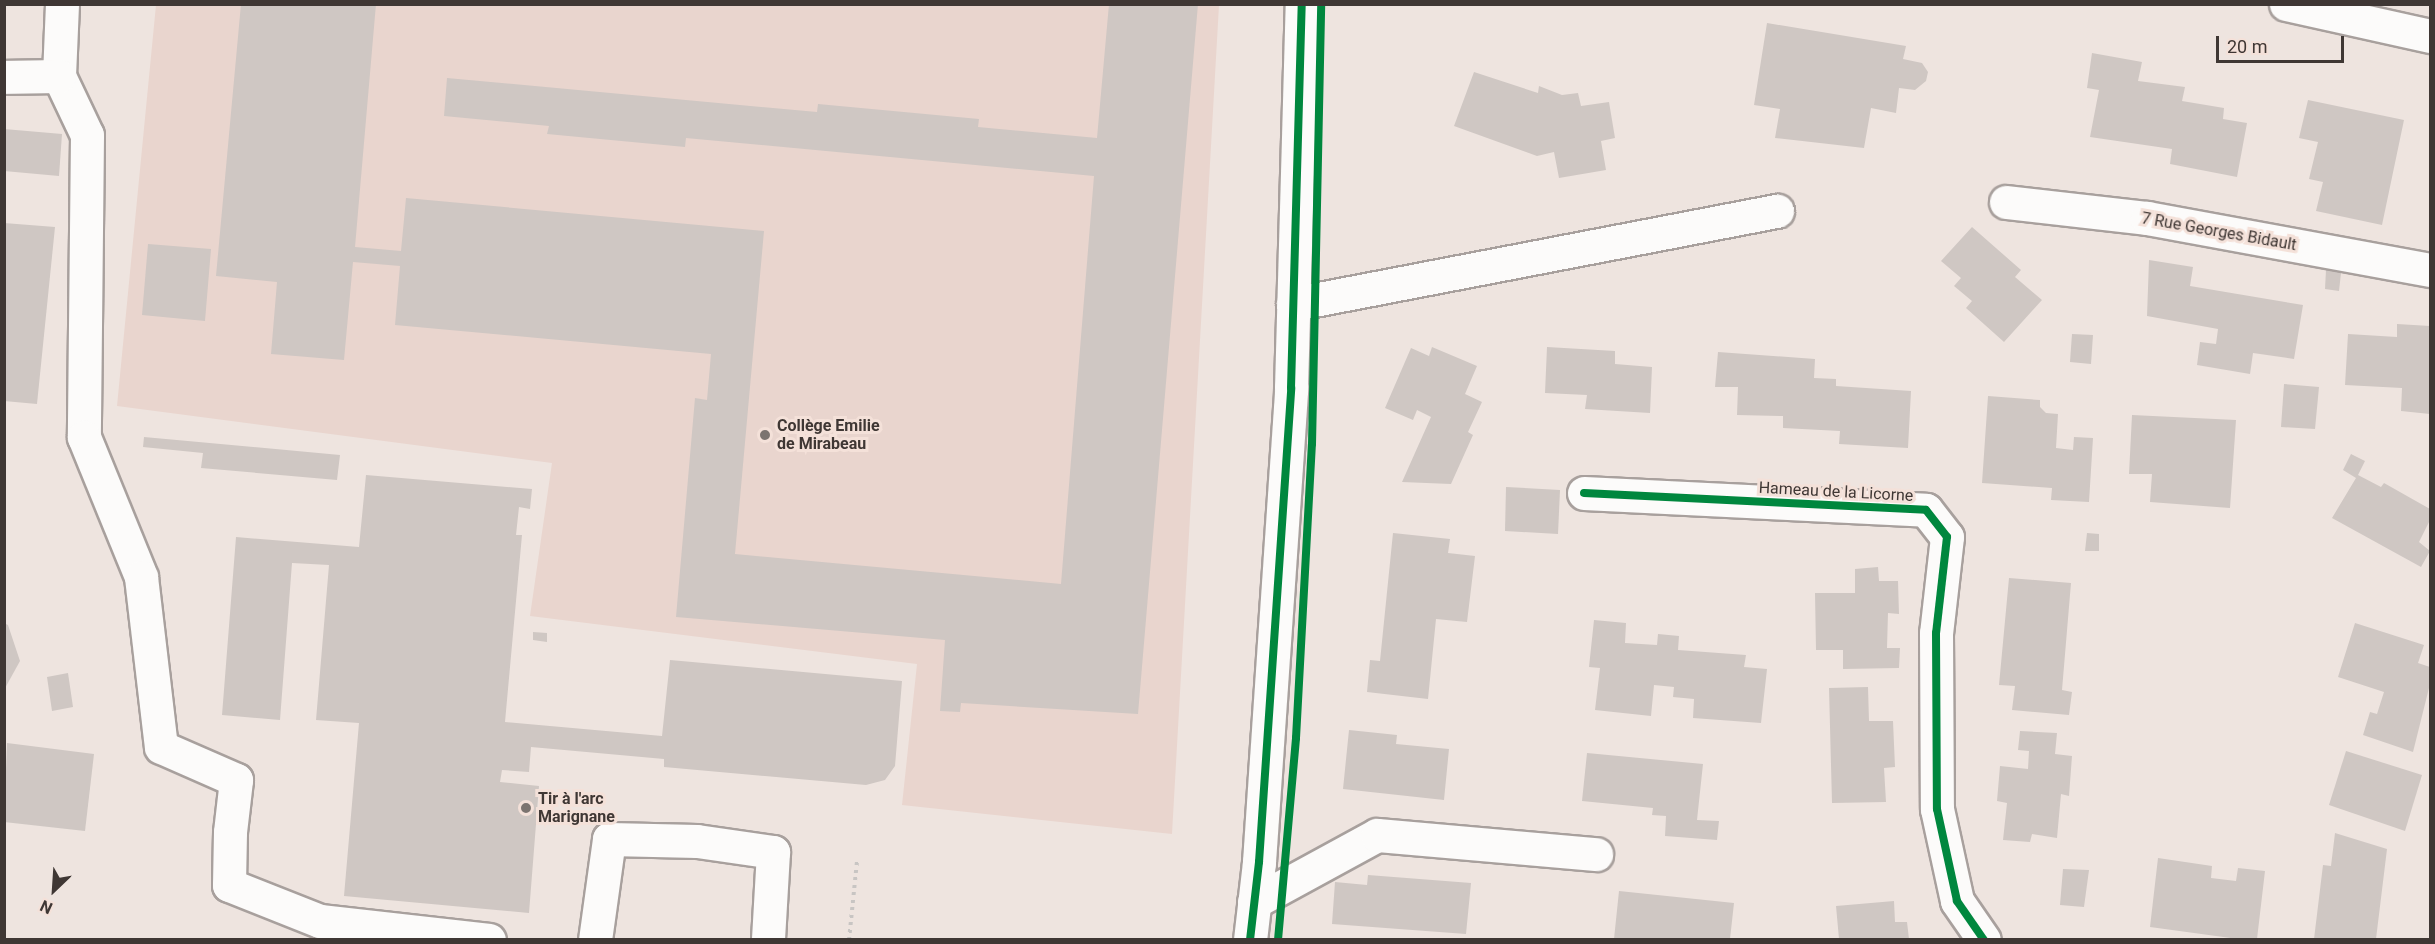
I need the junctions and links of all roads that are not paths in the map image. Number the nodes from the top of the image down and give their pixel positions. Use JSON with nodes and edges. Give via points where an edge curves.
{"nodes":[{"id":1,"x":62,"y":4,"type":"edge"},
{"id":2,"x":1302,"y":4,"type":"edge"},
{"id":3,"x":2286,"y":4,"type":"edge"},
{"id":4,"x":2430,"y":36,"type":"edge"},
{"id":5,"x":59,"y":76,"type":"junction"},
{"id":6,"x":4,"y":77,"type":"edge"},
{"id":7,"x":2006,"y":202,"type":"dead end"},
{"id":8,"x":1777,"y":211,"type":"dead end"},
{"id":9,"x":2430,"y":270,"type":"edge"},
{"id":10,"x":1293,"y":304,"type":"junction"},
{"id":11,"x":1584,"y":493,"type":"dead end"},
{"id":12,"x":1596,"y":854,"type":"dead end"},
{"id":13,"x":1254,"y":902,"type":"junction"},
{"id":14,"x":489,"y":939,"type":"edge"},
{"id":15,"x":595,"y":939,"type":"edge"},
{"id":16,"x":768,"y":939,"type":"edge"},
{"id":17,"x":1250,"y":939,"type":"edge"},
{"id":18,"x":1984,"y":939,"type":"edge"}],
"edges":[{"from":1,"to":5,"type":"street"},
{"from":2,"to":10,"type":"street"},
{"from":3,"to":4,"type":"street"},
{"from":5,"to":6,"type":"street"},
{"from":5,"to":14,"type":"street","via":[[87,135],[84,437],[141,577],[161,747],[236,780],[229,885],[320,921]]},
{"from":7,"to":9,"type":"street","name":"7 Rue Georges Bidault","via":[[2148,218]]},
{"from":8,"to":10,"type":"street"},
{"from":10,"to":13,"type":"street","via":[[1289,412]]},
{"from":11,"to":18,"type":"street","name":"Hameau de la Licorne","via":[[1926,510],[1947,537],[1936,633],[1937,809],[1957,901]]},
{"from":12,"to":13,"type":"street","via":[[1377,835]]},
{"from":13,"to":17,"type":"street"},
{"from":15,"to":16,"type":"street","via":[[609,839],[697,840],[773,852]]}]}
